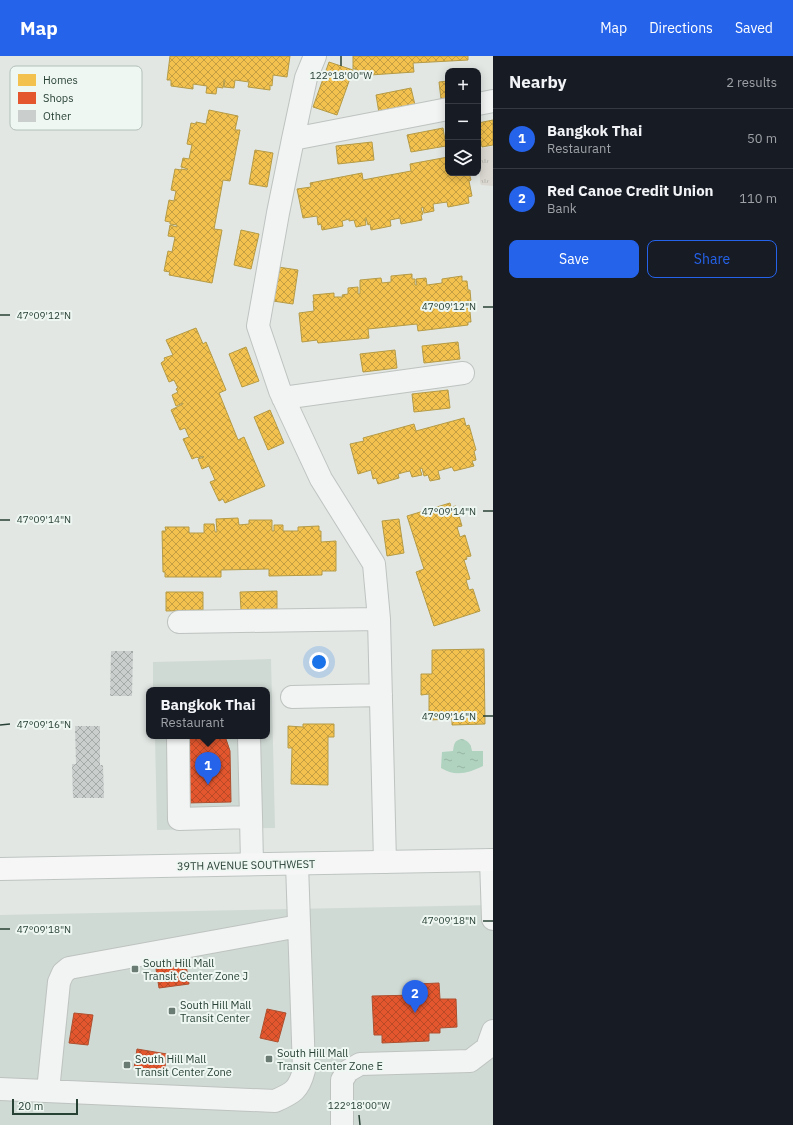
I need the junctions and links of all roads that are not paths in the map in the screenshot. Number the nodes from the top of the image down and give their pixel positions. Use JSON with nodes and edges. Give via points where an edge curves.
{"nodes":[{"id":1,"x":315,"y":56,"type":"edge"},
{"id":2,"x":493,"y":101,"type":"edge"},
{"id":3,"x":481,"y":103,"type":"edge"},
{"id":4,"x":445,"y":110,"type":"edge"},
{"id":5,"x":293,"y":139,"type":"junction"},
{"id":6,"x":463,"y":373,"type":"dead end"},
{"id":7,"x":283,"y":398,"type":"junction"},
{"id":8,"x":379,"y":619,"type":"junction"},
{"id":9,"x":179,"y":622,"type":"dead end"},
{"id":10,"x":381,"y":695,"type":"junction"},
{"id":11,"x":292,"y":697,"type":"dead end"},
{"id":12,"x":178,"y":739,"type":"edge"},
{"id":13,"x":249,"y":739,"type":"edge"},
{"id":14,"x":251,"y":817,"type":"junction"},
{"id":15,"x":492,"y":860,"type":"edge"},
{"id":16,"x":385,"y":862,"type":"junction"},
{"id":17,"x":252,"y":864,"type":"junction"},
{"id":18,"x":297,"y":864,"type":"junction"},
{"id":19,"x":0,"y":869,"type":"edge"},
{"id":20,"x":493,"y":919,"type":"edge"},
{"id":21,"x":299,"y":926,"type":"junction"},
{"id":22,"x":493,"y":1031,"type":"edge"},
{"id":23,"x":0,"y":1089,"type":"edge"},
{"id":24,"x":48,"y":1091,"type":"junction"},
{"id":25,"x":342,"y":1125,"type":"edge"}],
"edges":[{"from":1,"to":5,"type":"street","via":[[306,78]]},
{"from":2,"to":3,"type":"street"},
{"from":4,"to":5,"type":"street"},
{"from":5,"to":7,"type":"street","via":[[258,326]]},
{"from":6,"to":7,"type":"street"},
{"from":7,"to":8,"type":"street","via":[[321,479],[374,564]]},
{"from":8,"to":9,"type":"street"},
{"from":8,"to":10,"type":"street"},
{"from":10,"to":11,"type":"street"},
{"from":10,"to":16,"type":"street"},
{"from":12,"to":14,"type":"street","via":[[179,819]]},
{"from":13,"to":14,"type":"street"},
{"from":14,"to":17,"type":"street"},
{"from":15,"to":16,"type":"main road","name":"39TH AVENUE SOUTHWEST"},
{"from":15,"to":20,"type":"street"},
{"from":16,"to":18,"type":"main road","name":"39TH AVENUE SOUTHWEST"},
{"from":17,"to":18,"type":"main road","name":"39TH AVENUE SOUTHWEST"},
{"from":17,"to":19,"type":"main road","name":"39TH AVENUE SOUTHWEST"},
{"from":18,"to":21,"type":"street"},
{"from":21,"to":24,"type":"street","via":[[69,968],[59,982]]},
{"from":21,"to":24,"type":"street","via":[[304,1070],[301,1082],[288,1096],[275,1101]]},
{"from":22,"to":25,"type":"street","via":[[487,1048],[470,1061],[360,1064],[348,1071],[342,1080]]},
{"from":23,"to":24,"type":"street"}]}
